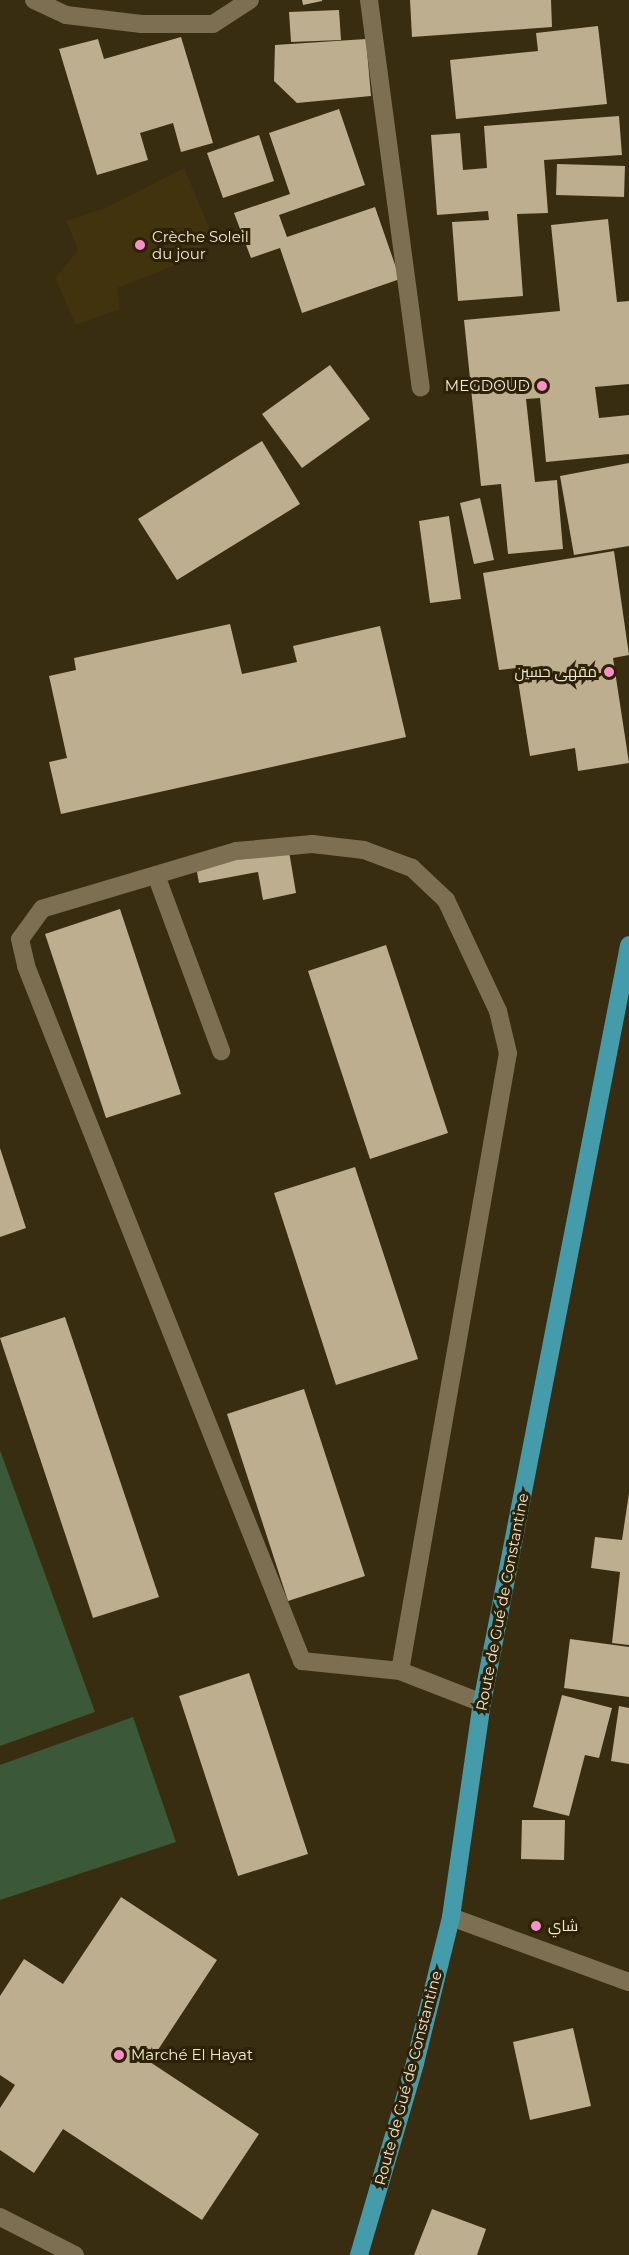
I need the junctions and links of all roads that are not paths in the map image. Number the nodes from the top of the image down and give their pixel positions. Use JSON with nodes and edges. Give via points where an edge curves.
{"nodes":[{"id":1,"x":34,"y":0,"type":"edge"},
{"id":2,"x":250,"y":0,"type":"edge"},
{"id":3,"x":369,"y":0,"type":"edge"},
{"id":4,"x":421,"y":388,"type":"dead end"},
{"id":5,"x":156,"y":875,"type":"junction"},
{"id":6,"x":629,"y":945,"type":"edge"},
{"id":7,"x":220,"y":1051,"type":"dead end"},
{"id":8,"x":400,"y":1671,"type":"junction"},
{"id":9,"x":482,"y":1703,"type":"junction"},
{"id":10,"x":452,"y":1917,"type":"junction"},
{"id":11,"x":629,"y":1982,"type":"edge"},
{"id":12,"x":0,"y":2217,"type":"edge"},
{"id":13,"x":75,"y":2255,"type":"edge"},
{"id":14,"x":358,"y":2255,"type":"edge"}],
"edges":[{"from":1,"to":2,"type":"street","via":[[66,15],[141,24],[213,24]]},
{"from":3,"to":4,"type":"street"},
{"from":5,"to":7,"type":"street"},
{"from":5,"to":8,"type":"street","via":[[42,909],[20,939],[26,966],[302,1661]]},
{"from":5,"to":8,"type":"street","via":[[236,850],[312,844],[364,850],[412,868],[446,900],[498,1011],[508,1053]]},
{"from":6,"to":9,"type":"main road","name":"Route de Gué de Constantine"},
{"from":8,"to":9,"type":"street"},
{"from":9,"to":10,"type":"main road","name":"Route de Gué de Constantine"},
{"from":10,"to":11,"type":"street"},
{"from":10,"to":14,"type":"main road","name":"Route de Gué de Constantine","via":[[415,2063]]},
{"from":12,"to":13,"type":"street"}]}
